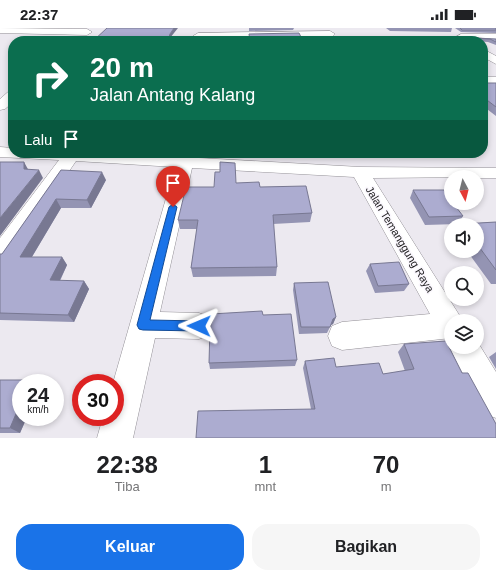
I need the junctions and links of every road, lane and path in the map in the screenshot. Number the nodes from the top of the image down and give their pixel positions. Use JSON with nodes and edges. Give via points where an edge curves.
{"nodes":[{"id":1,"x":0,"y":30,"type":"edge"},
{"id":2,"x":89,"y":30,"type":"edge"},
{"id":3,"x":277,"y":31,"type":"edge"},
{"id":4,"x":330,"y":34,"type":"dead end"},
{"id":5,"x":198,"y":35,"type":"edge"},
{"id":6,"x":488,"y":55,"type":"edge"},
{"id":7,"x":496,"y":61,"type":"edge"},
{"id":8,"x":8,"y":99,"type":"edge"},
{"id":9,"x":0,"y":106,"type":"edge"},
{"id":10,"x":70,"y":158,"type":"edge"},
{"id":11,"x":163,"y":158,"type":"edge"},
{"id":12,"x":185,"y":162,"type":"junction"},
{"id":13,"x":360,"y":172,"type":"junction"},
{"id":14,"x":496,"y":173,"type":"edge"},
{"id":15,"x":0,"y":255,"type":"edge"},
{"id":16,"x":444,"y":314,"type":"edge"},
{"id":17,"x":143,"y":325,"type":"junction"},
{"id":18,"x":199,"y":326,"type":"dead end"},
{"id":19,"x":444,"y":326,"type":"edge"},
{"id":20,"x":342,"y":336,"type":"dead end"},
{"id":21,"x":468,"y":354,"type":"edge"},
{"id":22,"x":496,"y":402,"type":"edge"},
{"id":23,"x":115,"y":438,"type":"edge"}],
"edges":[{"from":1,"to":2,"type":"street"},
{"from":3,"to":4,"type":"street"},
{"from":3,"to":5,"type":"street"},
{"from":6,"to":7,"type":"street"},
{"from":8,"to":9,"type":"street"},
{"from":10,"to":15,"type":"street"},
{"from":11,"to":12,"type":"street"},
{"from":12,"to":13,"type":"street"},
{"from":12,"to":17,"type":"street"},
{"from":13,"to":14,"type":"street"},
{"from":13,"to":16,"type":"street","name":"Jalan Temanggung Raya"},
{"from":17,"to":18,"type":"street"},
{"from":17,"to":23,"type":"street"},
{"from":19,"to":20,"type":"street"},
{"from":21,"to":22,"type":"street"}]}
